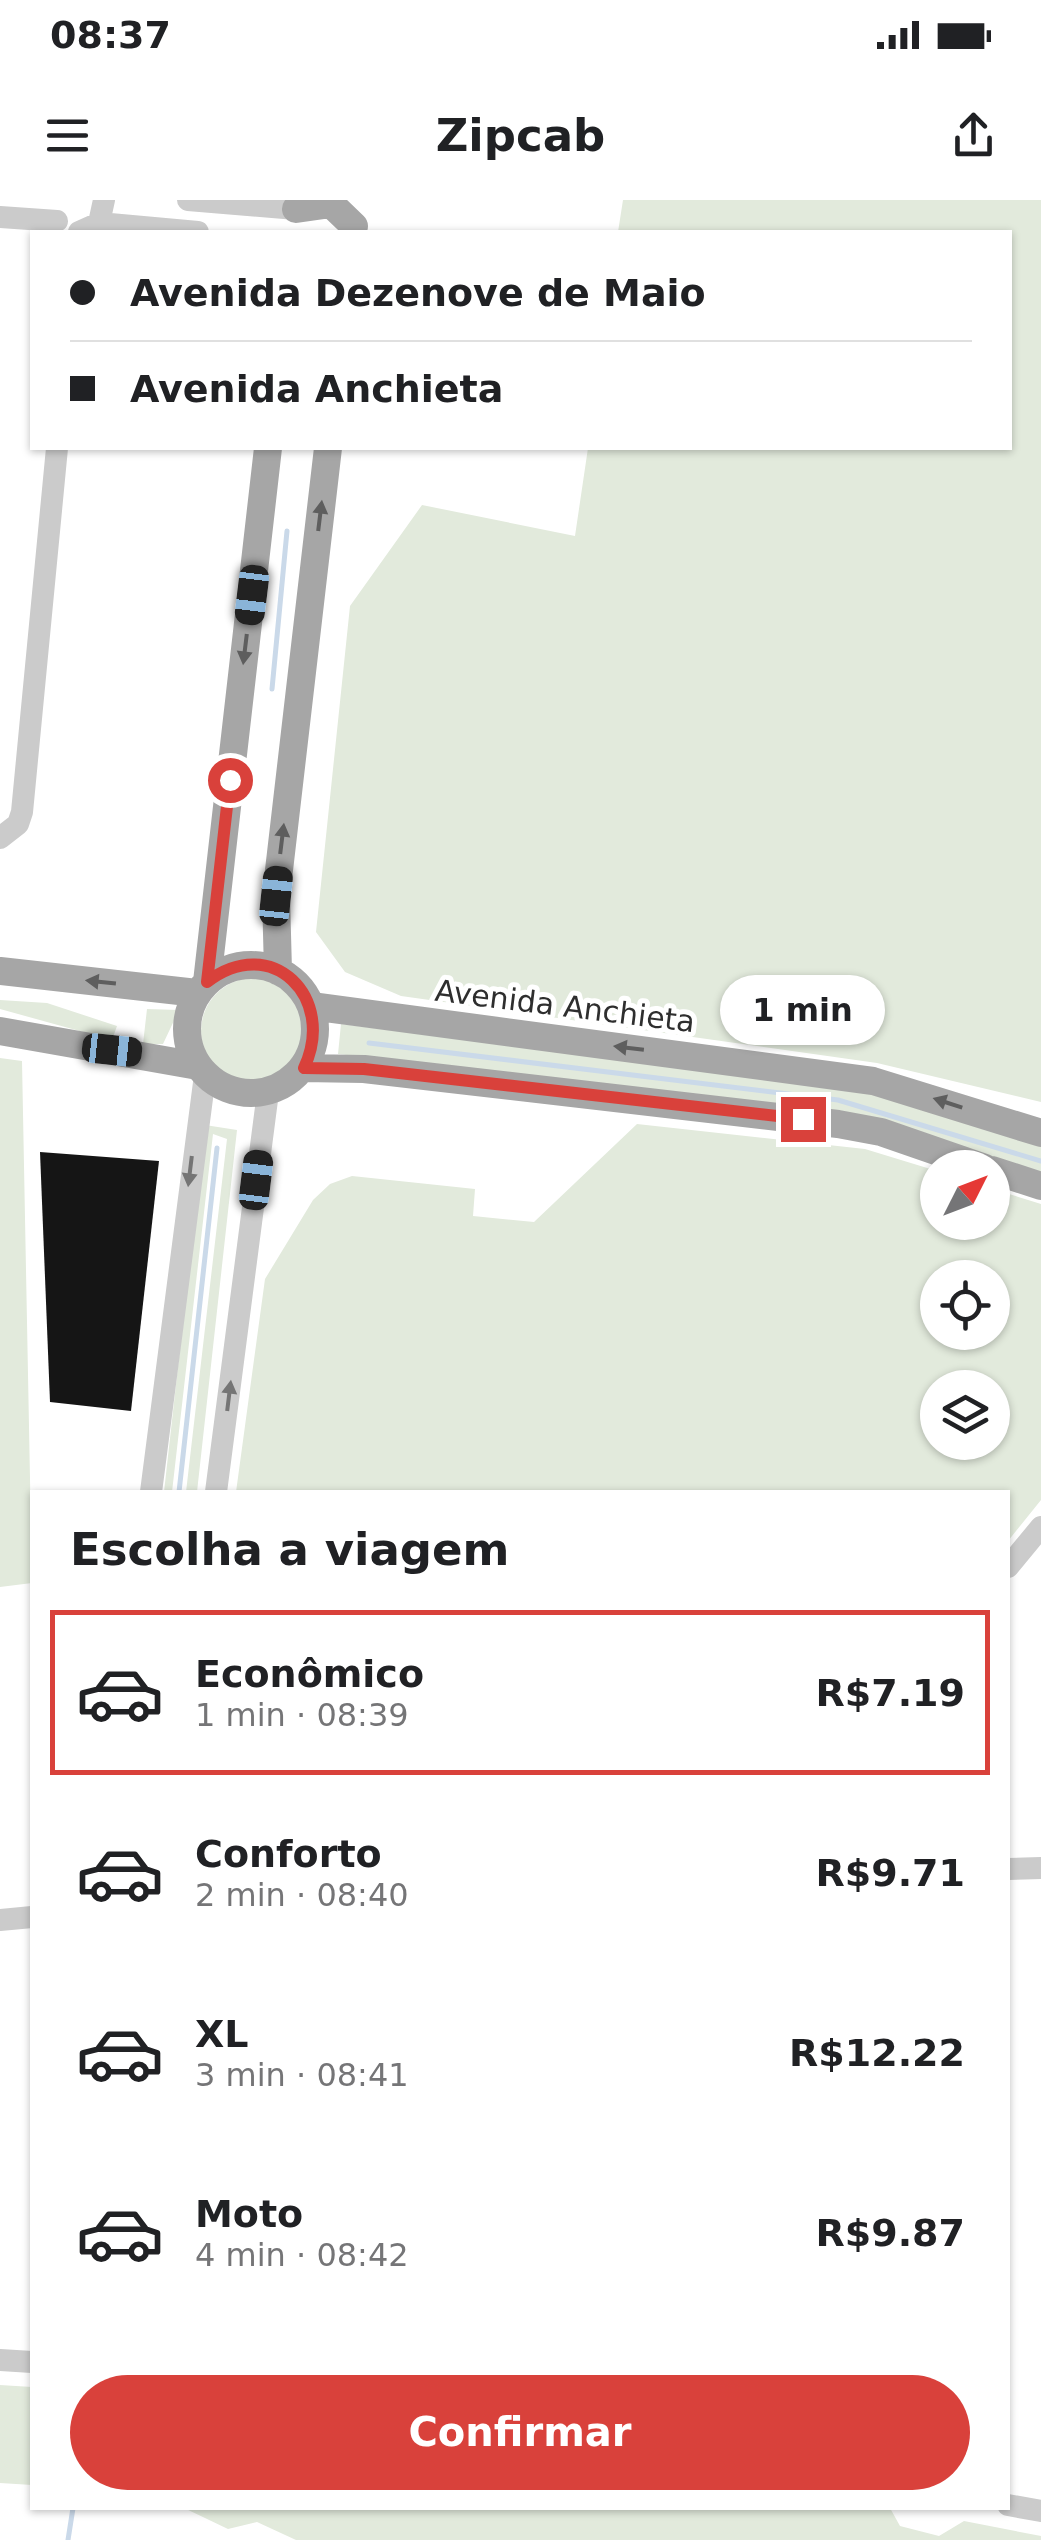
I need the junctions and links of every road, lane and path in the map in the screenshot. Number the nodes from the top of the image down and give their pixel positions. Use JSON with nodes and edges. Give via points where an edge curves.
{"nodes":[{"id":1,"x":188,"y":200,"type":"edge"},
{"id":2,"x":295,"y":214,"type":"edge"},
{"id":3,"x":0,"y":218,"type":"edge"},
{"id":4,"x":78,"y":218,"type":"edge"},
{"id":5,"x":354,"y":220,"type":"edge"},
{"id":6,"x":181,"y":230,"type":"edge"},
{"id":7,"x":57,"y":450,"type":"edge"},
{"id":8,"x":268,"y":450,"type":"edge"},
{"id":9,"x":328,"y":450,"type":"edge"},
{"id":10,"x":0,"y":838,"type":"edge"},
{"id":11,"x":0,"y":971,"type":"edge"},
{"id":12,"x":278,"y":971,"type":"junction"},
{"id":13,"x":202,"y":987,"type":"junction"},
{"id":14,"x":311,"y":1006,"type":"junction"},
{"id":15,"x":0,"y":1031,"type":"edge"},
{"id":16,"x":304,"y":1068,"type":"junction"},
{"id":17,"x":201,"y":1071,"type":"junction"},
{"id":18,"x":268,"y":1092,"type":"junction"},
{"id":19,"x":1041,"y":1132,"type":"edge"},
{"id":20,"x":932,"y":1150,"type":"edge"},
{"id":21,"x":1010,"y":1176,"type":"edge"},
{"id":22,"x":1041,"y":1186,"type":"edge"},
{"id":23,"x":151,"y":1490,"type":"edge"},
{"id":24,"x":216,"y":1490,"type":"edge"},
{"id":25,"x":1041,"y":1527,"type":"edge"},
{"id":26,"x":1010,"y":1565,"type":"edge"},
{"id":27,"x":1041,"y":1868,"type":"edge"},
{"id":28,"x":1010,"y":1869,"type":"edge"},
{"id":29,"x":30,"y":1917,"type":"edge"},
{"id":30,"x":0,"y":1920,"type":"edge"},
{"id":31,"x":0,"y":2360,"type":"edge"},
{"id":32,"x":30,"y":2362,"type":"edge"},
{"id":33,"x":1010,"y":2504,"type":"edge"},
{"id":34,"x":1041,"y":2510,"type":"edge"}],
"edges":[{"from":1,"to":2,"type":"street"},
{"from":2,"to":5,"type":"main road","via":[[330,204]]},
{"from":3,"to":4,"type":"street"},
{"from":4,"to":6,"type":"street"},
{"from":7,"to":10,"type":"street","via":[[22,812]]},
{"from":8,"to":13,"type":"main road","one_way":true},
{"from":12,"to":9,"type":"main road","one_way":true,"via":[[276,896]]},
{"from":13,"to":11,"type":"main road","one_way":true},
{"from":12,"to":13,"type":"main road","via":[[233,967]]},
{"from":12,"to":14,"type":"main road"},
{"from":13,"to":17,"type":"main road","via":[[186,1029]]},
{"from":14,"to":16,"type":"main road","via":[[316,1027]]},
{"from":19,"to":14,"type":"main road","name":"Avenida Anchieta","one_way":true,"via":[[874,1081]]},
{"from":15,"to":17,"type":"main road"},
{"from":16,"to":18,"type":"main road"},
{"from":16,"to":20,"type":"main road","via":[[364,1069],[838,1124]]},
{"from":17,"to":18,"type":"main road","via":[[234,1092]]},
{"from":17,"to":23,"type":"street","one_way":true},
{"from":24,"to":18,"type":"street","one_way":true},
{"from":21,"to":22,"type":"main road"},
{"from":25,"to":26,"type":"street"},
{"from":27,"to":28,"type":"street"},
{"from":29,"to":30,"type":"street"},
{"from":31,"to":32,"type":"street"},
{"from":33,"to":34,"type":"street"}]}
